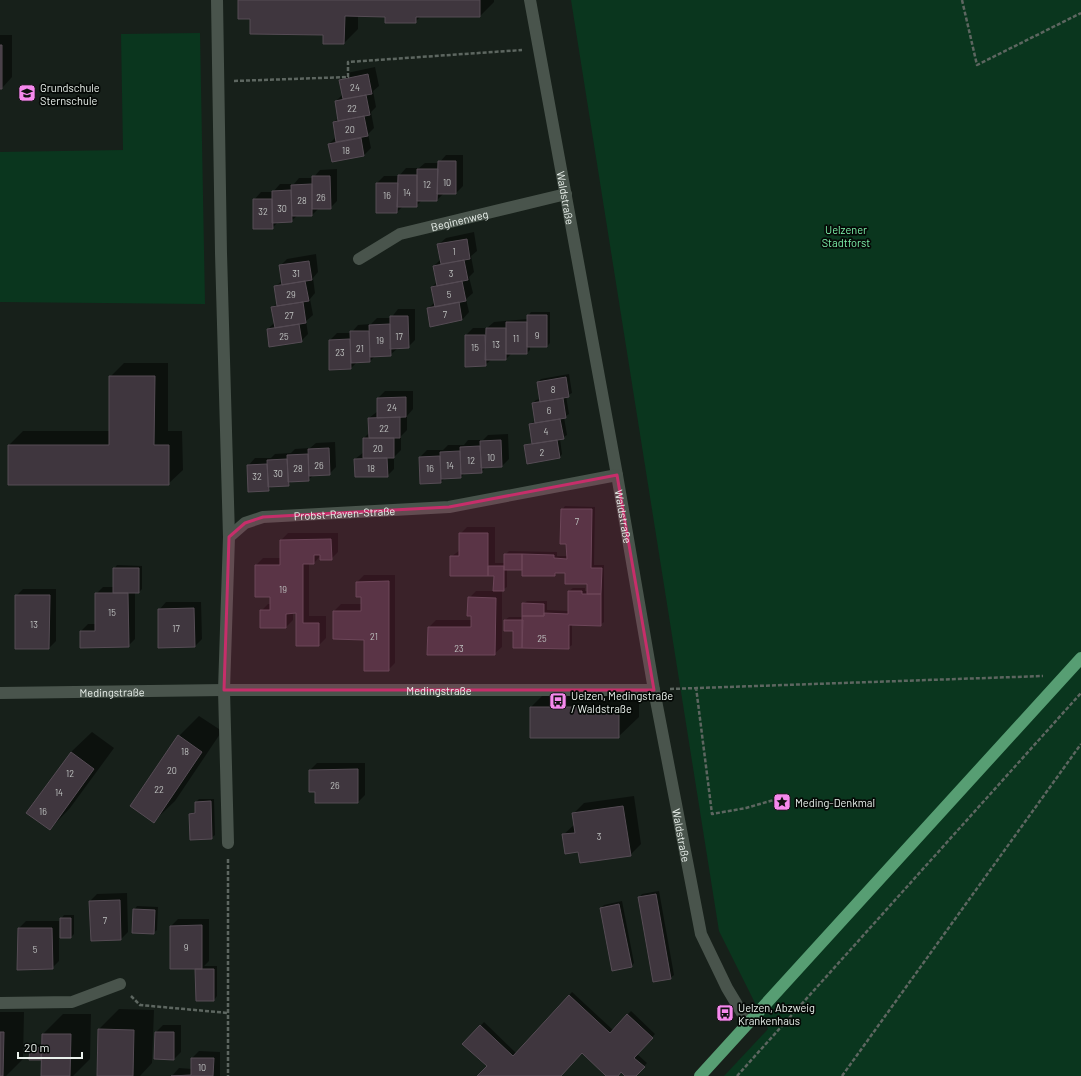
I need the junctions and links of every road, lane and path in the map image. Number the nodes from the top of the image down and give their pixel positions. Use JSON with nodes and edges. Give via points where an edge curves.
{"nodes":[{"id":1,"x":217,"y":0,"type":"edge"},
{"id":2,"x":530,"y":0,"type":"edge"},
{"id":3,"x":962,"y":0,"type":"edge"},
{"id":4,"x":1081,"y":13,"type":"edge"},
{"id":5,"x":538,"y":49,"type":"junction"},
{"id":6,"x":218,"y":82,"type":"junction"},
{"id":7,"x":566,"y":194,"type":"junction"},
{"id":8,"x":359,"y":259,"type":"dead end"},
{"id":9,"x":617,"y":475,"type":"junction"},
{"id":10,"x":229,"y":537,"type":"junction"},
{"id":11,"x":1081,"y":658,"type":"edge"},
{"id":12,"x":1065,"y":675,"type":"junction"},
{"id":13,"x":696,"y":686,"type":"junction"},
{"id":14,"x":224,"y":690,"type":"junction"},
{"id":15,"x":654,"y":690,"type":"junction"},
{"id":16,"x":1081,"y":692,"type":"edge"},
{"id":17,"x":0,"y":693,"type":"edge"},
{"id":18,"x":1081,"y":744,"type":"edge"},
{"id":19,"x":784,"y":797,"type":"dead end"},
{"id":20,"x":228,"y":843,"type":"joint"},
{"id":21,"x":120,"y":984,"type":"joint"},
{"id":22,"x":0,"y":1003,"type":"edge"},
{"id":23,"x":228,"y":1014,"type":"junction"},
{"id":24,"x":748,"y":1023,"type":"junction"},
{"id":25,"x":228,"y":1076,"type":"edge"},
{"id":26,"x":700,"y":1076,"type":"edge"},
{"id":27,"x":737,"y":1076,"type":"edge"},
{"id":28,"x":842,"y":1076,"type":"edge"}],
"edges":[{"from":1,"to":6,"type":"street"},
{"from":2,"to":5,"type":"street","name":"Waldstraße"},
{"from":3,"to":4,"type":"path","via":[[977,66]]},
{"from":5,"to":6,"type":"path","via":[[348,62],[348,77]]},
{"from":5,"to":7,"type":"street","name":"Waldstraße"},
{"from":6,"to":10,"type":"street"},
{"from":7,"to":8,"type":"street","name":"Beginenweg","via":[[400,234]]},
{"from":7,"to":9,"type":"street","name":"Waldstraße"},
{"from":9,"to":10,"type":"street","name":"Probst-Raven-Straße","via":[[449,507],[263,517],[245,523]]},
{"from":9,"to":15,"type":"street","name":"Waldstraße"},
{"from":10,"to":14,"type":"street"},
{"from":11,"to":12,"type":"main road"},
{"from":12,"to":13,"type":"path"},
{"from":12,"to":24,"type":"main road"},
{"from":13,"to":15,"type":"path"},
{"from":13,"to":19,"type":"path","via":[[712,814]]},
{"from":14,"to":15,"type":"street","name":"Medingstraße"},
{"from":14,"to":17,"type":"street","name":"Medingstraße"},
{"from":14,"to":20,"type":"street"},
{"from":15,"to":24,"type":"street","name":"Waldstraße","via":[[701,934],[727,988]]},
{"from":16,"to":27,"type":"path"},
{"from":18,"to":28,"type":"path"},
{"from":20,"to":23,"type":"path"},
{"from":21,"to":22,"type":"street","via":[[72,1002]]},
{"from":21,"to":23,"type":"path","via":[[140,1005]]},
{"from":23,"to":25,"type":"path"},
{"from":24,"to":26,"type":"main road"}]}
